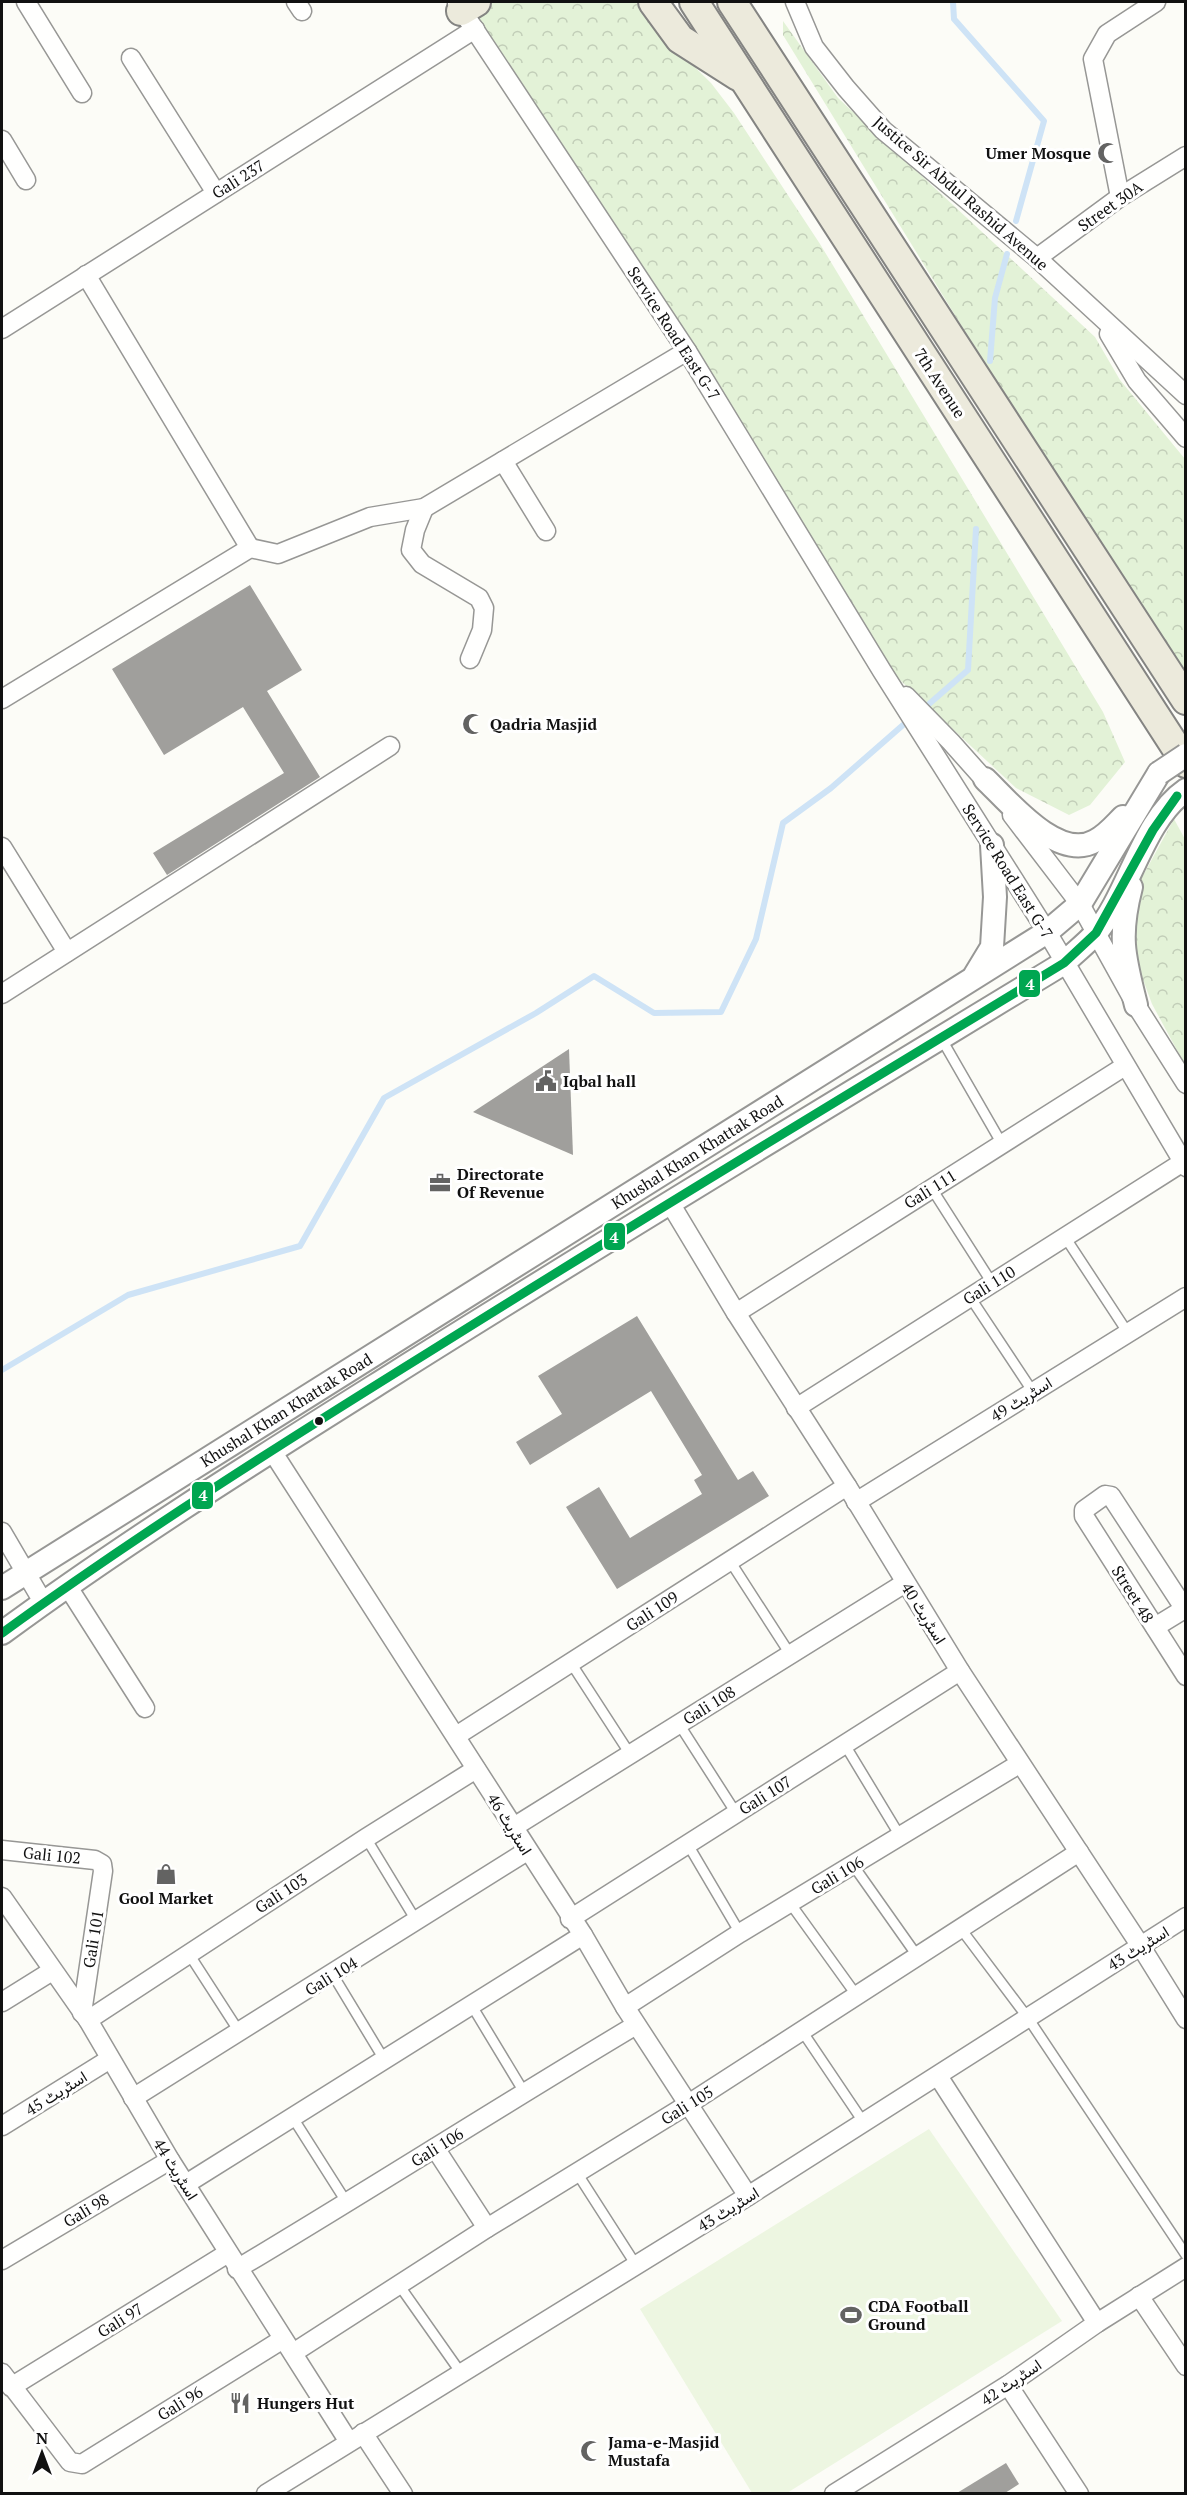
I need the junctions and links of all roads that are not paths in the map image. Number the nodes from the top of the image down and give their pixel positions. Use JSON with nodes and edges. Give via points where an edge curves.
{"nodes":[{"id":1,"x":26,"y":2,"type":"edge"},
{"id":2,"x":653,"y":2,"type":"edge"},
{"id":3,"x":694,"y":2,"type":"edge"},
{"id":4,"x":732,"y":2,"type":"edge"},
{"id":5,"x":756,"y":2,"type":"edge"},
{"id":6,"x":795,"y":2,"type":"edge"},
{"id":7,"x":1156,"y":2,"type":"edge"},
{"id":8,"x":467,"y":11,"type":"edge"},
{"id":9,"x":131,"y":58,"type":"dead end"},
{"id":10,"x":776,"y":70,"type":"junction"},
{"id":11,"x":744,"y":81,"type":"junction"},
{"id":12,"x":82,"y":93,"type":"dead end"},
{"id":13,"x":2,"y":140,"type":"edge"},
{"id":14,"x":1185,"y":156,"type":"edge"},
{"id":15,"x":26,"y":180,"type":"dead end"},
{"id":16,"x":216,"y":193,"type":"junction"},
{"id":17,"x":1120,"y":197,"type":"junction"},
{"id":18,"x":1037,"y":258,"type":"junction"},
{"id":19,"x":86,"y":275,"type":"junction"},
{"id":20,"x":1099,"y":316,"type":"junction"},
{"id":21,"x":2,"y":329,"type":"edge"},
{"id":22,"x":687,"y":351,"type":"junction"},
{"id":23,"x":1185,"y":395,"type":"edge"},
{"id":24,"x":1185,"y":438,"type":"edge"},
{"id":25,"x":503,"y":461,"type":"junction"},
{"id":26,"x":424,"y":508,"type":"junction"},
{"id":27,"x":546,"y":531,"type":"dead end"},
{"id":28,"x":250,"y":548,"type":"junction"},
{"id":29,"x":470,"y":659,"type":"dead end"},
{"id":30,"x":882,"y":671,"type":"junction"},
{"id":31,"x":2,"y":699,"type":"edge"},
{"id":32,"x":1185,"y":700,"type":"edge"},
{"id":33,"x":390,"y":746,"type":"dead end"},
{"id":34,"x":1185,"y":755,"type":"edge"},
{"id":35,"x":1164,"y":776,"type":"edge"},
{"id":36,"x":985,"y":779,"type":"junction"},
{"id":37,"x":1181,"y":793,"type":"edge"},
{"id":38,"x":1153,"y":830,"type":"junction"},
{"id":39,"x":992,"y":845,"type":"junction"},
{"id":40,"x":2,"y":847,"type":"edge"},
{"id":41,"x":1080,"y":904,"type":"junction"},
{"id":42,"x":1047,"y":933,"type":"junction"},
{"id":43,"x":1096,"y":933,"type":"junction"},
{"id":44,"x":67,"y":952,"type":"junction"},
{"id":45,"x":1065,"y":963,"type":"junction"},
{"id":46,"x":973,"y":979,"type":"junction"},
{"id":47,"x":2,"y":994,"type":"edge"},
{"id":48,"x":1136,"y":1005,"type":"junction"},
{"id":49,"x":941,"y":1038,"type":"junction"},
{"id":50,"x":1125,"y":1066,"type":"junction"},
{"id":51,"x":1185,"y":1084,"type":"edge"},
{"id":52,"x":1002,"y":1144,"type":"junction"},
{"id":53,"x":1184,"y":1164,"type":"edge"},
{"id":54,"x":932,"y":1189,"type":"junction"},
{"id":55,"x":670,"y":1203,"type":"junction"},
{"id":56,"x":1065,"y":1237,"type":"junction"},
{"id":57,"x":531,"y":1256,"type":"junction"},
{"id":58,"x":546,"y":1278,"type":"junction"},
{"id":59,"x":992,"y":1283,"type":"junction"},
{"id":60,"x":970,"y":1297,"type":"junction"},
{"id":61,"x":1185,"y":1297,"type":"edge"},
{"id":62,"x":736,"y":1313,"type":"junction"},
{"id":63,"x":1128,"y":1333,"type":"junction"},
{"id":64,"x":1033,"y":1392,"type":"junction"},
{"id":65,"x":796,"y":1408,"type":"junction"},
{"id":66,"x":272,"y":1451,"type":"junction"},
{"id":67,"x":852,"y":1494,"type":"junction"},
{"id":68,"x":2,"y":1532,"type":"edge"},
{"id":69,"x":730,"y":1561,"type":"junction"},
{"id":70,"x":27,"y":1572,"type":"junction"},
{"id":71,"x":905,"y":1583,"type":"junction"},
{"id":72,"x":68,"y":1587,"type":"junction"},
{"id":73,"x":2,"y":1588,"type":"edge"},
{"id":74,"x":43,"y":1602,"type":"junction"},
{"id":75,"x":1185,"y":1609,"type":"edge"},
{"id":76,"x":1155,"y":1627,"type":"junction"},
{"id":77,"x":2,"y":1633,"type":"edge"},
{"id":78,"x":790,"y":1654,"type":"junction"},
{"id":79,"x":571,"y":1663,"type":"junction"},
{"id":80,"x":960,"y":1671,"type":"junction"},
{"id":81,"x":1185,"y":1676,"type":"edge"},
{"id":82,"x":145,"y":1708,"type":"dead end"},
{"id":83,"x":679,"y":1724,"type":"junction"},
{"id":84,"x":456,"y":1736,"type":"junction"},
{"id":85,"x":845,"y":1745,"type":"junction"},
{"id":86,"x":630,"y":1754,"type":"junction"},
{"id":87,"x":1020,"y":1764,"type":"junction"},
{"id":88,"x":476,"y":1769,"type":"junction"},
{"id":89,"x":736,"y":1813,"type":"junction"},
{"id":90,"x":512,"y":1828,"type":"junction"},
{"id":91,"x":900,"y":1836,"type":"junction"},
{"id":92,"x":366,"y":1838,"type":"junction"},
{"id":93,"x":687,"y":1844,"type":"junction"},
{"id":94,"x":2,"y":1850,"type":"edge"},
{"id":95,"x":527,"y":1851,"type":"junction"},
{"id":96,"x":1080,"y":1852,"type":"junction"},
{"id":97,"x":102,"y":1864,"type":"joint"},
{"id":98,"x":853,"y":1865,"type":"junction"},
{"id":99,"x":2,"y":1897,"type":"edge"},
{"id":100,"x":790,"y":1903,"type":"junction"},
{"id":101,"x":1185,"y":1917,"type":"edge"},
{"id":102,"x":570,"y":1918,"type":"junction"},
{"id":103,"x":417,"y":1922,"type":"junction"},
{"id":104,"x":961,"y":1929,"type":"junction"},
{"id":105,"x":740,"y":1933,"type":"junction"},
{"id":106,"x":583,"y":1935,"type":"junction"},
{"id":107,"x":1140,"y":1946,"type":"junction"},
{"id":108,"x":189,"y":1954,"type":"junction"},
{"id":109,"x":918,"y":1957,"type":"junction"},
{"id":110,"x":52,"y":1971,"type":"junction"},
{"id":111,"x":333,"y":1975,"type":"junction"},
{"id":112,"x":857,"y":1996,"type":"junction"},
{"id":113,"x":2,"y":2002,"type":"edge"},
{"id":114,"x":472,"y":2006,"type":"junction"},
{"id":115,"x":625,"y":2007,"type":"junction"},
{"id":116,"x":85,"y":2017,"type":"junction"},
{"id":117,"x":1028,"y":2018,"type":"junction"},
{"id":118,"x":1185,"y":2019,"type":"edge"},
{"id":119,"x":636,"y":2025,"type":"junction"},
{"id":120,"x":802,"y":2031,"type":"junction"},
{"id":121,"x":240,"y":2033,"type":"junction"},
{"id":122,"x":110,"y":2059,"type":"junction"},
{"id":123,"x":385,"y":2061,"type":"junction"},
{"id":124,"x":938,"y":2076,"type":"junction"},
{"id":125,"x":524,"y":2092,"type":"junction"},
{"id":126,"x":133,"y":2098,"type":"junction"},
{"id":127,"x":687,"y":2105,"type":"junction"},
{"id":128,"x":294,"y":2118,"type":"junction"},
{"id":129,"x":864,"y":2123,"type":"junction"},
{"id":130,"x":2,"y":2126,"type":"edge"},
{"id":131,"x":435,"y":2148,"type":"junction"},
{"id":132,"x":170,"y":2160,"type":"junction"},
{"id":133,"x":578,"y":2173,"type":"junction"},
{"id":134,"x":186,"y":2184,"type":"junction"},
{"id":135,"x":748,"y":2196,"type":"junction"},
{"id":136,"x":346,"y":2204,"type":"junction"},
{"id":137,"x":488,"y":2228,"type":"junction"},
{"id":138,"x":1185,"y":2255,"type":"edge"},
{"id":139,"x":2,"y":2260,"type":"edge"},
{"id":140,"x":233,"y":2261,"type":"junction"},
{"id":141,"x":636,"y":2265,"type":"junction"},
{"id":142,"x":1185,"y":2267,"type":"edge"},
{"id":143,"x":399,"y":2285,"type":"junction"},
{"id":144,"x":1139,"y":2296,"type":"junction"},
{"id":145,"x":1097,"y":2323,"type":"junction"},
{"id":146,"x":288,"y":2346,"type":"junction"},
{"id":147,"x":1185,"y":2366,"type":"edge"},
{"id":148,"x":461,"y":2373,"type":"junction"},
{"id":149,"x":6,"y":2380,"type":"edge"},
{"id":150,"x":1008,"y":2385,"type":"junction"},
{"id":151,"x":356,"y":2438,"type":"junction"},
{"id":152,"x":266,"y":2493,"type":"edge"},
{"id":153,"x":403,"y":2493,"type":"edge"},
{"id":154,"x":834,"y":2493,"type":"edge"},
{"id":155,"x":1078,"y":2493,"type":"edge"}],
"edges":[{"from":1,"to":12,"type":"street"},
{"from":2,"to":11,"type":"main road","via":[[680,39]]},
{"from":3,"to":11,"type":"main road","name":"7th Avenue"},
{"from":4,"to":10,"type":"main road","name":"7th Avenue"},
{"from":5,"to":10,"type":"main road"},
{"from":6,"to":18,"type":"street","name":"Justice Sir Abdul Rashid Avenue","via":[[814,47],[883,129]]},
{"from":7,"to":17,"type":"street","via":[[1107,34],[1094,59]]},
{"from":8,"to":16,"type":"street","name":"Gali 237"},
{"from":8,"to":22,"type":"street","name":"Service Road East G-7"},
{"from":9,"to":16,"type":"street"},
{"from":10,"to":32,"type":"main road","name":"7th Avenue"},
{"from":11,"to":35,"type":"main road","name":"7th Avenue"},
{"from":13,"to":15,"type":"street"},
{"from":14,"to":17,"type":"street","name":"Street 30A"},
{"from":16,"to":19,"type":"street","name":"Gali 237"},
{"from":17,"to":18,"type":"street","name":"Street 30A"},
{"from":18,"to":20,"type":"street","name":"Justice Sir Abdul Rashid Avenue"},
{"from":19,"to":21,"type":"street","name":"Gali 237"},
{"from":19,"to":28,"type":"street"},
{"from":20,"to":23,"type":"street","name":"Justice Sir Abdul Rashid Avenue"},
{"from":20,"to":24,"type":"street","name":"Justice Sir Abdul Rashid Avenue","via":[[1137,381]]},
{"from":22,"to":25,"type":"street"},
{"from":22,"to":30,"type":"street","name":"Service Road East G-7"},
{"from":25,"to":26,"type":"street"},
{"from":25,"to":27,"type":"street"},
{"from":26,"to":28,"type":"street","via":[[370,517],[279,554]]},
{"from":26,"to":29,"type":"street","via":[[411,550],[422,564],[479,597],[484,608],[482,630]]},
{"from":28,"to":31,"type":"street"},
{"from":30,"to":36,"type":"street","name":"Service Road East G-7"},
{"from":30,"to":39,"type":"street","name":"Service Road East G-7"},
{"from":33,"to":44,"type":"street"},
{"from":34,"to":35,"type":"street","name":"Khushal Khan Khattak Road","bridge":true},
{"from":35,"to":36,"type":"street","via":[[1094,842],[1072,845],[1054,840],[1038,829]]},
{"from":35,"to":41,"type":"street","name":"Khushal Khan Khattak Road"},
{"from":36,"to":41,"type":"street","name":"Service Road East G-7"},
{"from":37,"to":38,"type":"street","name":"Khushal Khan Khattak Road"},
{"from":38,"to":43,"type":"street","name":"Khushal Khan Khattak Road"},
{"from":38,"to":48,"type":"street","via":[[1134,876],[1124,915],[1123,952]]},
{"from":39,"to":42,"type":"street","name":"Service Road East G-7"},
{"from":39,"to":46,"type":"street","via":[[992,947]]},
{"from":40,"to":44,"type":"street"},
{"from":41,"to":42,"type":"street","name":"Khushal Khan Khattak Road"},
{"from":41,"to":43,"type":"street","name":"Service Road East G-7"},
{"from":42,"to":45,"type":"street","name":"Service Road East G-7"},
{"from":42,"to":46,"type":"street","name":"Khushal Khan Khattak Road"},
{"from":43,"to":45,"type":"street","name":"Khushal Khan Khattak Road"},
{"from":43,"to":48,"type":"street","name":"Service Road East G-7"},
{"from":44,"to":47,"type":"street"},
{"from":45,"to":49,"type":"street","name":"Khushal Khan Khattak Road"},
{"from":45,"to":50,"type":"street","name":"Service Road East G-7"},
{"from":46,"to":57,"type":"street","name":"Khushal Khan Khattak Road"},
{"from":48,"to":51,"type":"street","name":"Service Road East G-7"},
{"from":49,"to":52,"type":"lane"},
{"from":49,"to":55,"type":"street","name":"Khushal Khan Khattak Road"},
{"from":50,"to":52,"type":"street","name":"Gali 111"},
{"from":50,"to":53,"type":"street","name":"Service Road East G-7"},
{"from":52,"to":54,"type":"street","name":"Gali 111"},
{"from":53,"to":56,"type":"street","name":"Gali 110"},
{"from":54,"to":59,"type":"lane"},
{"from":54,"to":62,"type":"street","name":"Gali 111"},
{"from":55,"to":58,"type":"street","name":"Khushal Khan Khattak Road"},
{"from":55,"to":62,"type":"street","name":"اسٹریٹ 40"},
{"from":56,"to":59,"type":"street","name":"Gali 110"},
{"from":56,"to":63,"type":"lane"},
{"from":57,"to":58,"type":"street"},
{"from":57,"to":70,"type":"street","name":"Khushal Khan Khattak Road"},
{"from":58,"to":66,"type":"street","name":"Khushal Khan Khattak Road"},
{"from":59,"to":60,"type":"street","name":"Gali 110"},
{"from":60,"to":64,"type":"lane"},
{"from":60,"to":65,"type":"street","name":"Gali 110"},
{"from":61,"to":63,"type":"street","name":"اسٹریٹ 49"},
{"from":62,"to":65,"type":"street","name":"اسٹریٹ 40"},
{"from":63,"to":64,"type":"street","name":"اسٹریٹ 49"},
{"from":64,"to":67,"type":"street","name":"اسٹریٹ 49"},
{"from":65,"to":67,"type":"street","name":"اسٹریٹ 40"},
{"from":66,"to":72,"type":"street","name":"Khushal Khan Khattak Road"},
{"from":66,"to":84,"type":"street","name":"اسٹریٹ 46"},
{"from":67,"to":69,"type":"street","name":"Gali 109"},
{"from":67,"to":71,"type":"street","name":"اسٹریٹ 40"},
{"from":68,"to":70,"type":"street"},
{"from":69,"to":78,"type":"lane"},
{"from":69,"to":79,"type":"street","name":"Gali 109"},
{"from":70,"to":73,"type":"street","name":"Khushal Khan Khattak Road"},
{"from":70,"to":74,"type":"street"},
{"from":71,"to":78,"type":"street","name":"Gali 108"},
{"from":71,"to":80,"type":"street","name":"اسٹریٹ 40"},
{"from":72,"to":74,"type":"street","name":"Khushal Khan Khattak Road"},
{"from":72,"to":82,"type":"street"},
{"from":74,"to":77,"type":"street","name":"Khushal Khan Khattak Road"},
{"from":75,"to":76,"type":"street"},
{"from":75,"to":76,"type":"street","name":"Street 48","via":[[1108,1494],[1084,1510],[1084,1516]]},
{"from":76,"to":81,"type":"street","name":"Street 48"},
{"from":78,"to":83,"type":"street","name":"Gali 108"},
{"from":79,"to":84,"type":"street","name":"Gali 109"},
{"from":79,"to":86,"type":"lane"},
{"from":80,"to":85,"type":"street","name":"Gali 107"},
{"from":80,"to":87,"type":"street","name":"اسٹریٹ 40"},
{"from":83,"to":86,"type":"street","name":"Gali 108"},
{"from":83,"to":89,"type":"lane"},
{"from":84,"to":88,"type":"street","name":"اسٹریٹ 46"},
{"from":85,"to":89,"type":"street","name":"Gali 107"},
{"from":85,"to":91,"type":"lane"},
{"from":86,"to":90,"type":"street","name":"Gali 108"},
{"from":87,"to":91,"type":"street","name":"Gali 106"},
{"from":87,"to":96,"type":"street","name":"اسٹریٹ 40"},
{"from":88,"to":90,"type":"street","name":"اسٹریٹ 46"},
{"from":88,"to":92,"type":"street","name":"Gali 103"},
{"from":89,"to":93,"type":"street","name":"Gali 107"},
{"from":90,"to":95,"type":"street","name":"اسٹریٹ 46"},
{"from":91,"to":98,"type":"street","name":"Gali 106"},
{"from":92,"to":103,"type":"lane"},
{"from":92,"to":108,"type":"street","name":"Gali 103"},
{"from":93,"to":102,"type":"street","name":"Gali 107"},
{"from":93,"to":105,"type":"lane"},
{"from":94,"to":97,"type":"street","name":"Gali 102"},
{"from":95,"to":102,"type":"street","name":"اسٹریٹ 46"},
{"from":95,"to":103,"type":"street","name":"Gali 104"},
{"from":96,"to":104,"type":"street","name":"Gali 105"},
{"from":96,"to":107,"type":"street","name":"اسٹریٹ 40"},
{"from":97,"to":116,"type":"street","name":"Gali 101"},
{"from":98,"to":100,"type":"street","name":"Gali 106"},
{"from":98,"to":109,"type":"lane"},
{"from":99,"to":110,"type":"street","name":"اسٹریٹ 44"},
{"from":100,"to":105,"type":"street","name":"Gali 106"},
{"from":100,"to":112,"type":"lane"},
{"from":101,"to":107,"type":"street","name":"اسٹریٹ 43"},
{"from":102,"to":106,"type":"street","name":"اسٹریٹ 46"},
{"from":103,"to":111,"type":"street","name":"Gali 104"},
{"from":104,"to":109,"type":"street","name":"Gali 105"},
{"from":104,"to":117,"type":"lane"},
{"from":105,"to":115,"type":"street","name":"Gali 106"},
{"from":106,"to":114,"type":"street"},
{"from":106,"to":115,"type":"street","name":"اسٹریٹ 46"},
{"from":107,"to":117,"type":"street","name":"اسٹریٹ 43"},
{"from":107,"to":118,"type":"street","name":"اسٹریٹ 40"},
{"from":108,"to":116,"type":"street","name":"Gali 103"},
{"from":108,"to":121,"type":"lane"},
{"from":109,"to":112,"type":"street","name":"Gali 105"},
{"from":110,"to":113,"type":"street"},
{"from":110,"to":116,"type":"street","name":"اسٹریٹ 44"},
{"from":111,"to":121,"type":"street","name":"Gali 104"},
{"from":111,"to":123,"type":"lane"},
{"from":112,"to":120,"type":"street","name":"Gali 105"},
{"from":114,"to":123,"type":"street"},
{"from":114,"to":125,"type":"lane"},
{"from":115,"to":119,"type":"street","name":"اسٹریٹ 46"},
{"from":116,"to":122,"type":"street","name":"اسٹریٹ 44"},
{"from":117,"to":124,"type":"street","name":"اسٹریٹ 43"},
{"from":117,"to":138,"type":"lane"},
{"from":119,"to":125,"type":"street","name":"Gali 106"},
{"from":119,"to":127,"type":"street","name":"اسٹریٹ 46"},
{"from":120,"to":127,"type":"street","name":"Gali 105"},
{"from":120,"to":129,"type":"lane"},
{"from":121,"to":126,"type":"street","name":"Gali 104"},
{"from":122,"to":126,"type":"street","name":"اسٹریٹ 44"},
{"from":122,"to":130,"type":"street","name":"اسٹریٹ 45"},
{"from":123,"to":128,"type":"street"},
{"from":124,"to":129,"type":"street","name":"اسٹریٹ 43"},
{"from":124,"to":145,"type":"street"},
{"from":125,"to":131,"type":"street","name":"Gali 106"},
{"from":126,"to":132,"type":"street","name":"اسٹریٹ 44"},
{"from":127,"to":133,"type":"street","name":"Gali 105"},
{"from":127,"to":135,"type":"street","name":"اسٹریٹ 46"},
{"from":128,"to":134,"type":"street"},
{"from":128,"to":136,"type":"lane"},
{"from":129,"to":135,"type":"street","name":"اسٹریٹ 43"},
{"from":131,"to":136,"type":"street","name":"Gali 106"},
{"from":131,"to":137,"type":"street"},
{"from":132,"to":134,"type":"street","name":"اسٹریٹ 44"},
{"from":132,"to":139,"type":"street","name":"Gali 98"},
{"from":133,"to":137,"type":"street","name":"Gali 105"},
{"from":133,"to":141,"type":"lane"},
{"from":134,"to":140,"type":"street","name":"اسٹریٹ 44"},
{"from":135,"to":141,"type":"street","name":"اسٹریٹ 43"},
{"from":136,"to":140,"type":"street","name":"Gali 106"},
{"from":137,"to":143,"type":"street","name":"Gali 105"},
{"from":140,"to":146,"type":"street","name":"اسٹریٹ 44"},
{"from":140,"to":149,"type":"street","name":"Gali 97"},
{"from":141,"to":148,"type":"street","name":"اسٹریٹ 43"},
{"from":142,"to":144,"type":"street","name":"اسٹریٹ 42"},
{"from":143,"to":146,"type":"street","name":"Gali 105"},
{"from":143,"to":148,"type":"lane"},
{"from":144,"to":145,"type":"street","name":"اسٹریٹ 42"},
{"from":144,"to":147,"type":"street"},
{"from":145,"to":150,"type":"street","name":"اسٹریٹ 42"},
{"from":146,"to":149,"type":"street","name":"Gali 96","via":[[82,2464],[70,2462]]},
{"from":146,"to":151,"type":"street","name":"اسٹریٹ 44"},
{"from":148,"to":151,"type":"street","name":"اسٹریٹ 43"},
{"from":150,"to":154,"type":"street","name":"اسٹریٹ 42"},
{"from":150,"to":155,"type":"street"},
{"from":151,"to":152,"type":"street","name":"اسٹریٹ 43"},
{"from":151,"to":153,"type":"street","name":"اسٹریٹ 44"}]}
